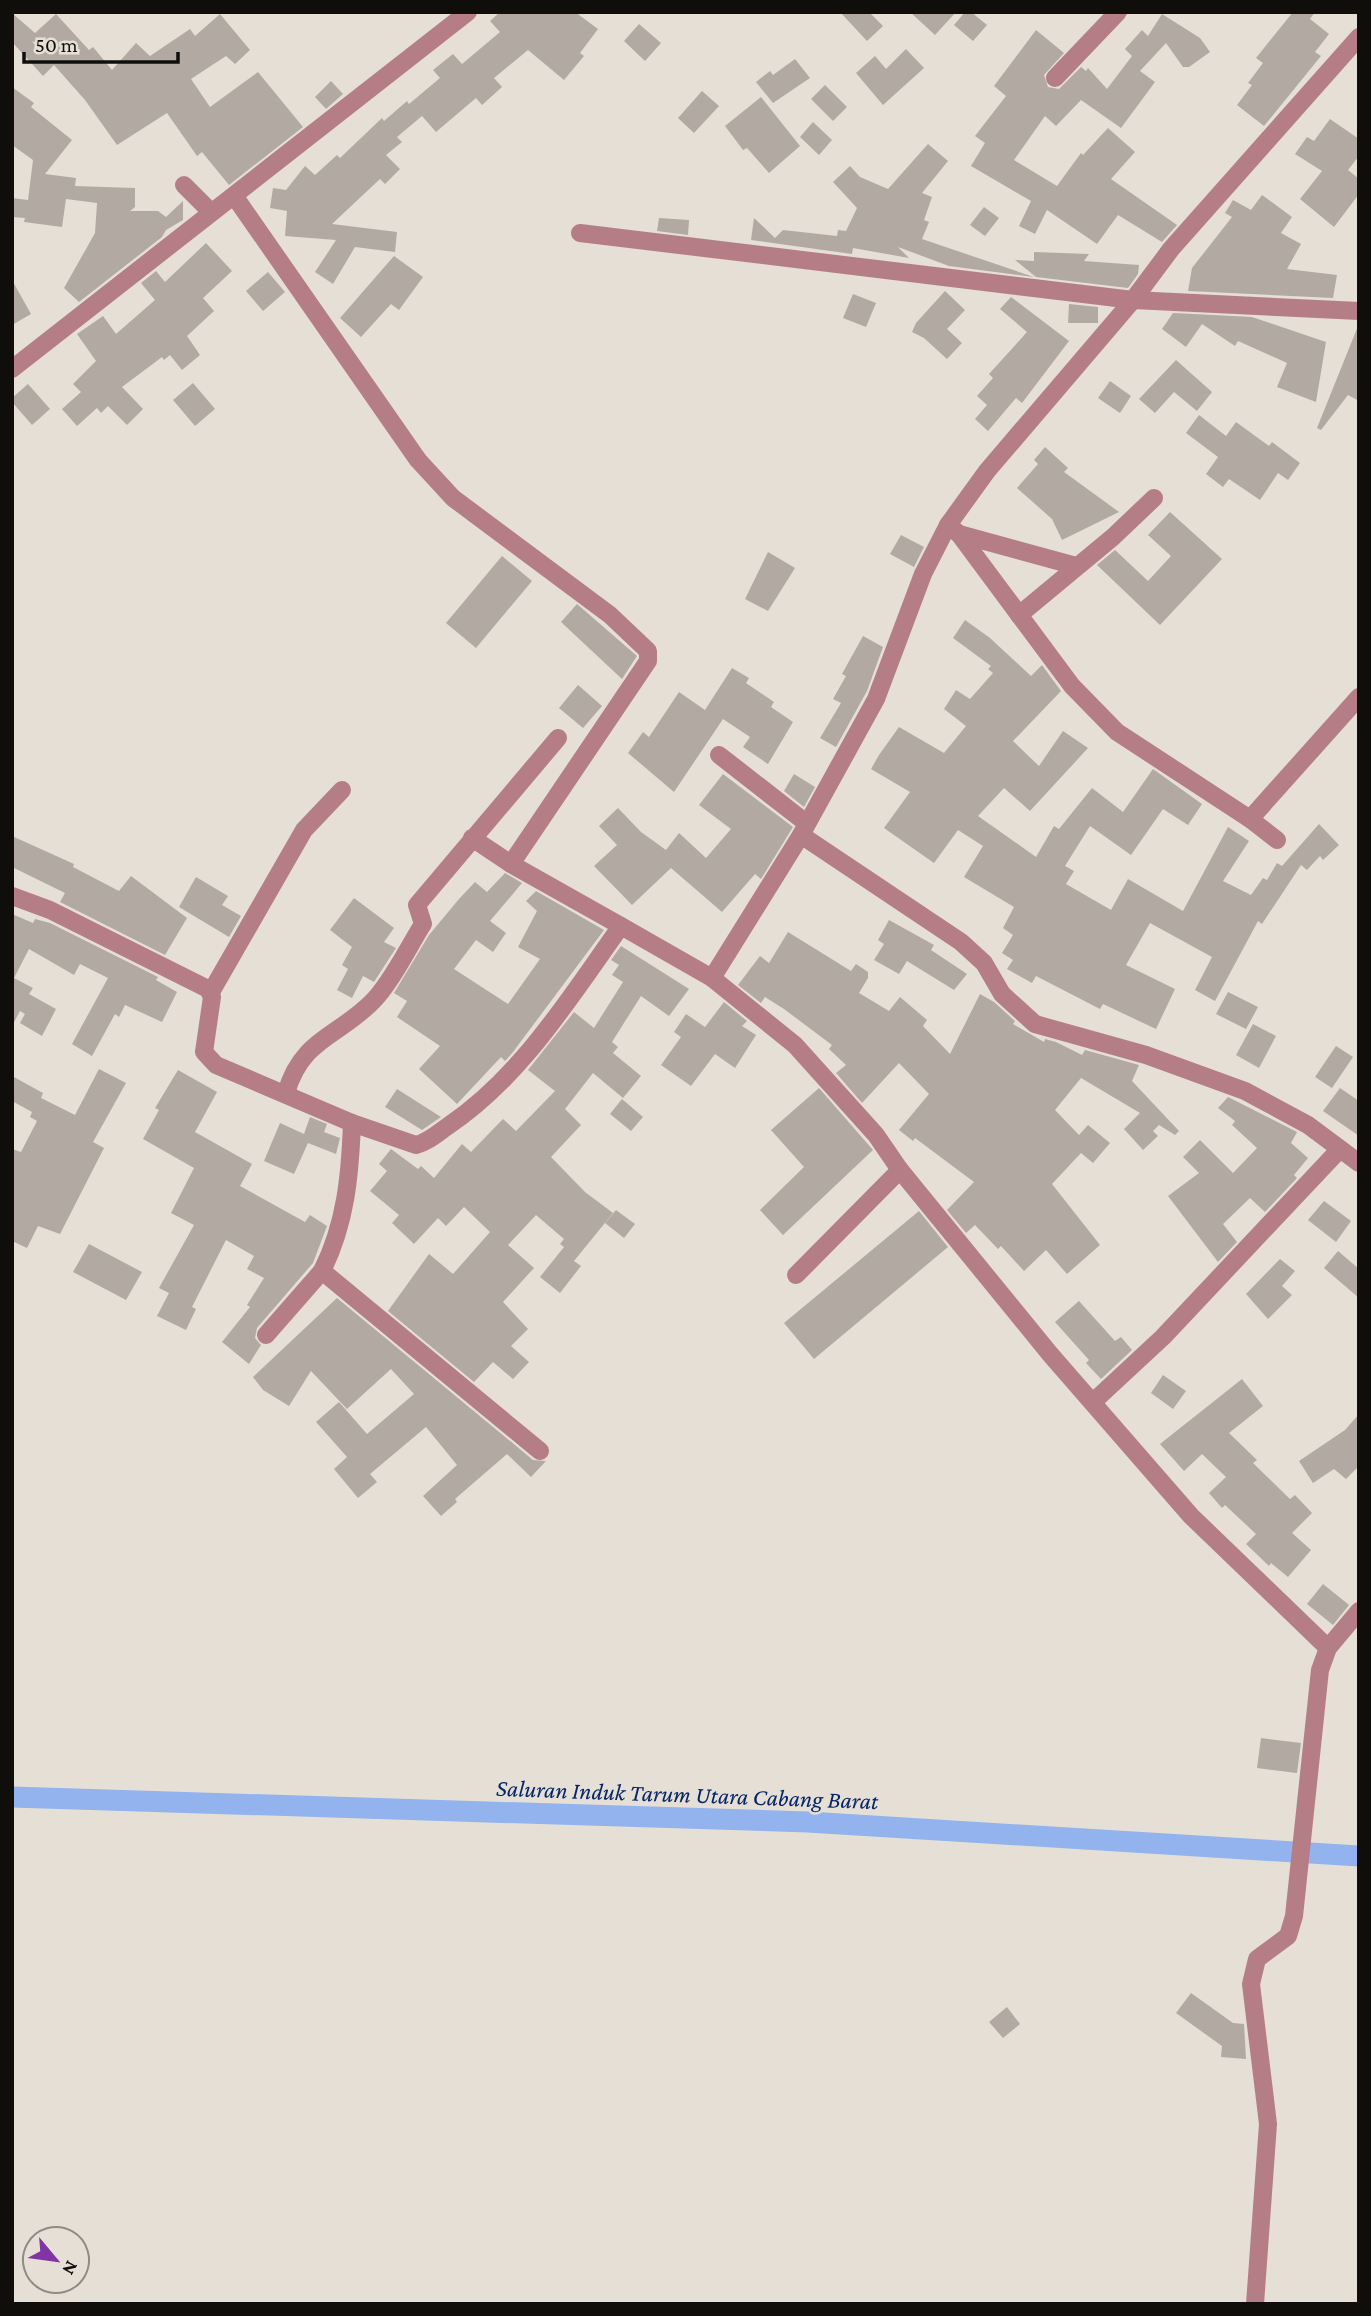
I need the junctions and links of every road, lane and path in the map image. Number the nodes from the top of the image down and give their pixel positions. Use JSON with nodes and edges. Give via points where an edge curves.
{"nodes":[{"id":1,"x":468,"y":12,"type":"edge"},
{"id":2,"x":1118,"y":12,"type":"edge"},
{"id":3,"x":1359,"y":37,"type":"edge"},
{"id":4,"x":1055,"y":78,"type":"dead end"},
{"id":5,"x":184,"y":185,"type":"dead end"},
{"id":6,"x":235,"y":197,"type":"junction"},
{"id":7,"x":212,"y":212,"type":"junction"},
{"id":8,"x":580,"y":233,"type":"dead end"},
{"id":9,"x":1133,"y":300,"type":"junction"},
{"id":10,"x":1359,"y":311,"type":"edge"},
{"id":11,"x":12,"y":369,"type":"edge"},
{"id":12,"x":1154,"y":498,"type":"dead end"},
{"id":13,"x":953,"y":530,"type":"junction"},
{"id":14,"x":1076,"y":566,"type":"junction"},
{"id":15,"x":1019,"y":615,"type":"junction"},
{"id":16,"x":1359,"y":697,"type":"edge"},
{"id":17,"x":558,"y":738,"type":"dead end"},
{"id":18,"x":719,"y":755,"type":"dead end"},
{"id":19,"x":342,"y":790,"type":"dead end"},
{"id":20,"x":1250,"y":819,"type":"junction"},
{"id":21,"x":803,"y":829,"type":"junction"},
{"id":22,"x":471,"y":838,"type":"junction"},
{"id":23,"x":1277,"y":840,"type":"dead end"},
{"id":24,"x":511,"y":864,"type":"junction"},
{"id":25,"x":12,"y":896,"type":"edge"},
{"id":26,"x":621,"y":926,"type":"junction"},
{"id":27,"x":712,"y":978,"type":"junction"},
{"id":28,"x":211,"y":992,"type":"junction"},
{"id":29,"x":286,"y":1093,"type":"junction"},
{"id":30,"x":352,"y":1123,"type":"junction"},
{"id":31,"x":1340,"y":1149,"type":"junction"},
{"id":32,"x":1359,"y":1163,"type":"edge"},
{"id":33,"x":900,"y":1170,"type":"junction"},
{"id":34,"x":322,"y":1271,"type":"junction"},
{"id":35,"x":796,"y":1275,"type":"dead end"},
{"id":36,"x":266,"y":1335,"type":"dead end"},
{"id":37,"x":1093,"y":1402,"type":"junction"},
{"id":38,"x":540,"y":1451,"type":"dead end"},
{"id":39,"x":1359,"y":1611,"type":"edge"},
{"id":40,"x":1328,"y":1648,"type":"junction"},
{"id":41,"x":1255,"y":2304,"type":"edge"}],
"edges":[{"from":1,"to":6,"type":"street"},
{"from":2,"to":4,"type":"street"},
{"from":3,"to":9,"type":"street","via":[[1171,249]]},
{"from":5,"to":7,"type":"street"},
{"from":6,"to":7,"type":"street"},
{"from":6,"to":24,"type":"street","via":[[418,460],[453,498],[610,615],[648,651],[648,661]]},
{"from":7,"to":11,"type":"street"},
{"from":8,"to":9,"type":"street"},
{"from":9,"to":10,"type":"street"},
{"from":9,"to":13,"type":"street","via":[[986,471]]},
{"from":12,"to":14,"type":"street"},
{"from":13,"to":14,"type":"street"},
{"from":13,"to":15,"type":"street"},
{"from":13,"to":21,"type":"street","via":[[923,574],[876,699]]},
{"from":14,"to":15,"type":"street"},
{"from":15,"to":20,"type":"street","via":[[1072,686],[1117,732]]},
{"from":16,"to":20,"type":"street"},
{"from":17,"to":22,"type":"street"},
{"from":18,"to":21,"type":"street"},
{"from":19,"to":28,"type":"street","via":[[304,830]]},
{"from":20,"to":23,"type":"street"},
{"from":21,"to":27,"type":"street"},
{"from":21,"to":31,"type":"street","via":[[961,942],[984,963],[1002,994],[1035,1024],[1146,1055],[1245,1091],[1308,1125]]},
{"from":22,"to":24,"type":"street"},
{"from":22,"to":29,"type":"street","via":[[417,905],[422,924],[374,1001],[302,1057]]},
{"from":24,"to":26,"type":"street"},
{"from":25,"to":28,"type":"street","via":[[87,928]]},
{"from":26,"to":27,"type":"street"},
{"from":26,"to":30,"type":"street","via":[[540,1039],[467,1114],[416,1145]]},
{"from":27,"to":33,"type":"street","via":[[795,1045],[876,1135]]},
{"from":28,"to":29,"type":"street","via":[[204,1038],[208,1058],[223,1069]]},
{"from":29,"to":30,"type":"street"},
{"from":30,"to":34,"type":"street","via":[[350,1175],[341,1224]]},
{"from":31,"to":32,"type":"street"},
{"from":31,"to":37,"type":"street","via":[[1163,1338]]},
{"from":33,"to":35,"type":"street"},
{"from":33,"to":37,"type":"street"},
{"from":34,"to":36,"type":"street"},
{"from":34,"to":38,"type":"street"},
{"from":37,"to":40,"type":"street","via":[[1191,1517]]},
{"from":39,"to":40,"type":"street"},
{"from":40,"to":41,"type":"street","via":[[1314,1701],[1294,1916],[1288,1936],[1257,1959],[1251,1984],[1268,2124]]}]}
